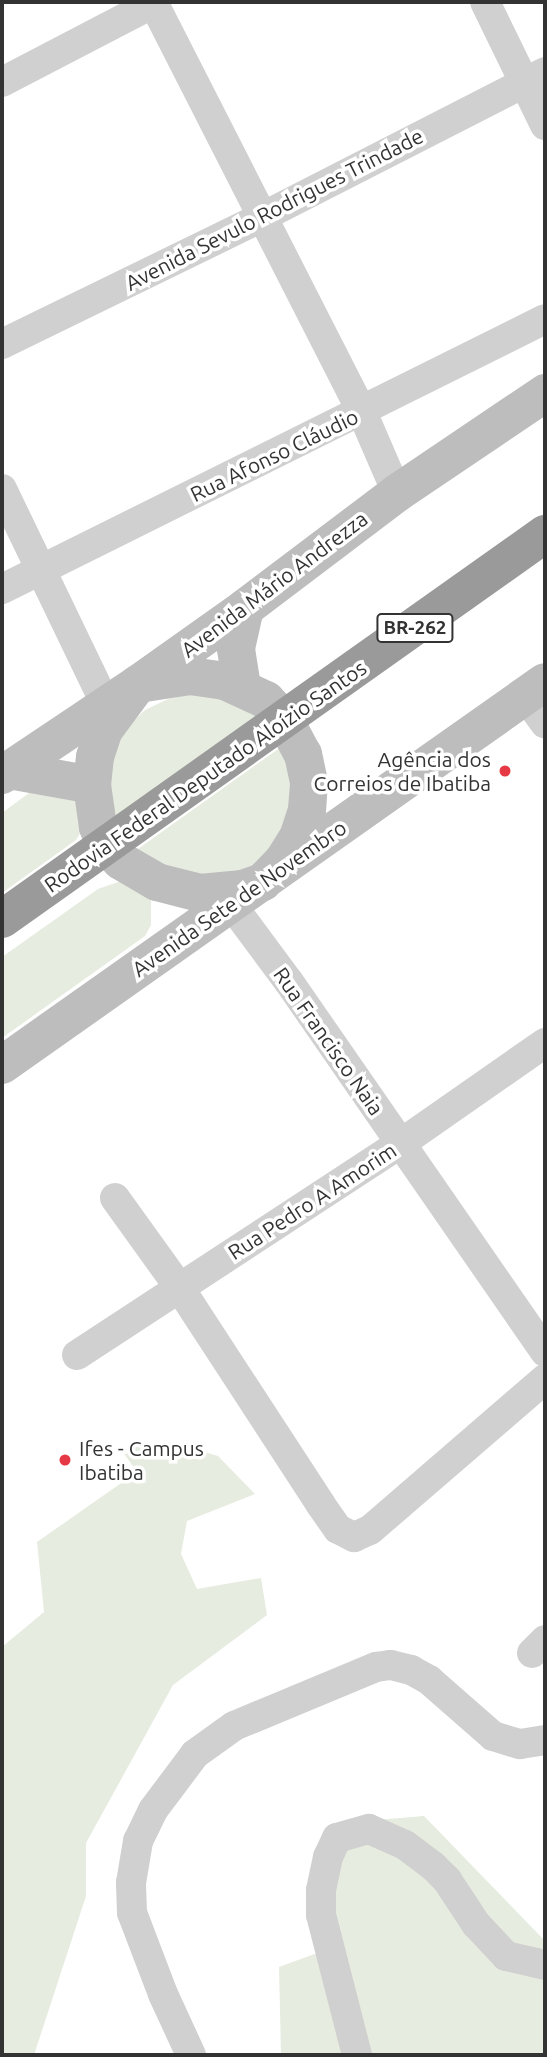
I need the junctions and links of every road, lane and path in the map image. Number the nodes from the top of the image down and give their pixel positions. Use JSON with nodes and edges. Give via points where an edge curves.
{"nodes":[{"id":1,"x":154,"y":2,"type":"edge"},
{"id":2,"x":485,"y":2,"type":"edge"},
{"id":3,"x":535,"y":77,"type":"edge"},
{"id":4,"x":2,"y":82,"type":"edge"},
{"id":5,"x":545,"y":125,"type":"edge"},
{"id":6,"x":262,"y":217,"type":"junction"},
{"id":7,"x":545,"y":319,"type":"edge"},
{"id":8,"x":2,"y":345,"type":"edge"},
{"id":9,"x":545,"y":393,"type":"edge"},
{"id":10,"x":362,"y":412,"type":"junction"},
{"id":11,"x":2,"y":489,"type":"edge"},
{"id":12,"x":397,"y":493,"type":"junction"},
{"id":13,"x":545,"y":534,"type":"edge"},
{"id":14,"x":40,"y":569,"type":"junction"},
{"id":15,"x":2,"y":589,"type":"edge"},
{"id":16,"x":245,"y":608,"type":"junction"},
{"id":17,"x":138,"y":684,"type":"junction"},
{"id":18,"x":242,"y":687,"type":"junction"},
{"id":19,"x":539,"y":701,"type":"edge"},
{"id":20,"x":105,"y":703,"type":"junction"},
{"id":21,"x":284,"y":719,"type":"junction"},
{"id":22,"x":303,"y":754,"type":"junction"},
{"id":23,"x":5,"y":772,"type":"edge"},
{"id":24,"x":402,"y":783,"type":"junction"},
{"id":25,"x":92,"y":785,"type":"junction"},
{"id":26,"x":106,"y":846,"type":"junction"},
{"id":27,"x":157,"y":882,"type":"junction"},
{"id":28,"x":263,"y":882,"type":"junction"},
{"id":29,"x":230,"y":904,"type":"junction"},
{"id":30,"x":2,"y":919,"type":"edge"},
{"id":31,"x":164,"y":950,"type":"junction"},
{"id":32,"x":545,"y":1043,"type":"edge"},
{"id":33,"x":2,"y":1065,"type":"edge"},
{"id":34,"x":400,"y":1144,"type":"junction"},
{"id":35,"x":115,"y":1198,"type":"dead end"},
{"id":36,"x":179,"y":1287,"type":"junction"},
{"id":37,"x":545,"y":1352,"type":"edge"},
{"id":38,"x":77,"y":1355,"type":"dead end"},
{"id":39,"x":545,"y":1379,"type":"edge"},
{"id":40,"x":545,"y":1740,"type":"edge"},
{"id":41,"x":545,"y":1965,"type":"edge"},
{"id":42,"x":191,"y":2055,"type":"edge"},
{"id":43,"x":357,"y":2055,"type":"edge"}],
"edges":[{"from":1,"to":4,"type":"street"},
{"from":1,"to":6,"type":"street"},
{"from":2,"to":3,"type":"street"},
{"from":3,"to":5,"type":"street"},
{"from":3,"to":6,"type":"street","name":"Avenida Sevulo Rodrigues Trindade"},
{"from":6,"to":8,"type":"street","name":"Avenida Sevulo Rodrigues Trindade"},
{"from":6,"to":10,"type":"street"},
{"from":7,"to":10,"type":"street","name":"Rua Afonso Cláudio"},
{"from":9,"to":12,"type":"street","name":"Avenida Mário Andrezza"},
{"from":10,"to":12,"type":"street"},
{"from":10,"to":14,"type":"street","name":"Rua Afonso Cláudio"},
{"from":11,"to":14,"type":"street"},
{"from":12,"to":16,"type":"street","name":"Avenida Mário Andrezza"},
{"from":13,"to":21,"type":"highway","name":"Rodovia Federal Deputado Aloízio Santos","number":"BR-262"},
{"from":14,"to":15,"type":"street","name":"Rua Afonso Cláudio"},
{"from":14,"to":20,"type":"street"},
{"from":16,"to":17,"type":"street","name":"Avenida Mário Andrezza"},
{"from":16,"to":18,"type":"street","via":[[236,648]]},
{"from":17,"to":18,"type":"street","via":[[190,676]]},
{"from":17,"to":20,"type":"street","name":"Avenida Mário Andrezza"},
{"from":17,"to":25,"type":"street","via":[[104,730]]},
{"from":18,"to":21,"type":"street","via":[[266,700]]},
{"from":19,"to":24,"type":"street","name":"Avenida Sete de Novembro"},
{"from":20,"to":23,"type":"street","name":"Avenida Mário Andrezza"},
{"from":21,"to":22,"type":"street"},
{"from":21,"to":26,"type":"highway","name":"Rodovia Federal Deputado Aloízio Santos","number":"BR-262"},
{"from":22,"to":24,"type":"street","via":[[315,776],[331,791],[348,798],[366,797]]},
{"from":22,"to":28,"type":"street","via":[[309,782],[307,810],[298,837]]},
{"from":23,"to":25,"type":"street"},
{"from":24,"to":28,"type":"street","name":"Avenida Sete de Novembro"},
{"from":25,"to":26,"type":"street","via":[[93,807]]},
{"from":26,"to":27,"type":"street","via":[[121,861]]},
{"from":26,"to":30,"type":"highway","name":"Rodovia Federal Deputado Aloízio Santos","number":"BR-262"},
{"from":27,"to":28,"type":"street","via":[[200,893],[222,893]]},
{"from":27,"to":31,"type":"street"},
{"from":28,"to":29,"type":"street","name":"Avenida Sete de Novembro"},
{"from":29,"to":31,"type":"street","name":"Avenida Sete de Novembro"},
{"from":29,"to":34,"type":"street","name":"Rua Francisco Naia"},
{"from":31,"to":33,"type":"street","name":"Avenida Sete de Novembro"},
{"from":32,"to":34,"type":"street","name":"Rua Pedro A Amorim"},
{"from":34,"to":36,"type":"street","name":"Rua Pedro A Amorim"},
{"from":34,"to":37,"type":"street","name":"Rua Francisco Naia"},
{"from":35,"to":36,"type":"street"},
{"from":36,"to":38,"type":"street","name":"Rua Pedro A Amorim"},
{"from":36,"to":39,"type":"street","via":[[338,1529],[354,1536],[370,1530]]},
{"from":40,"to":42,"type":"street","via":[[520,1744],[494,1736],[429,1680],[391,1665],[376,1667],[234,1727],[195,1754],[153,1810],[138,1841],[131,1883],[132,1913]]},
{"from":41,"to":43,"type":"street","via":[[506,1956],[476,1924],[447,1880],[405,1845],[369,1829],[337,1838],[321,1890],[321,1915]]}]}
